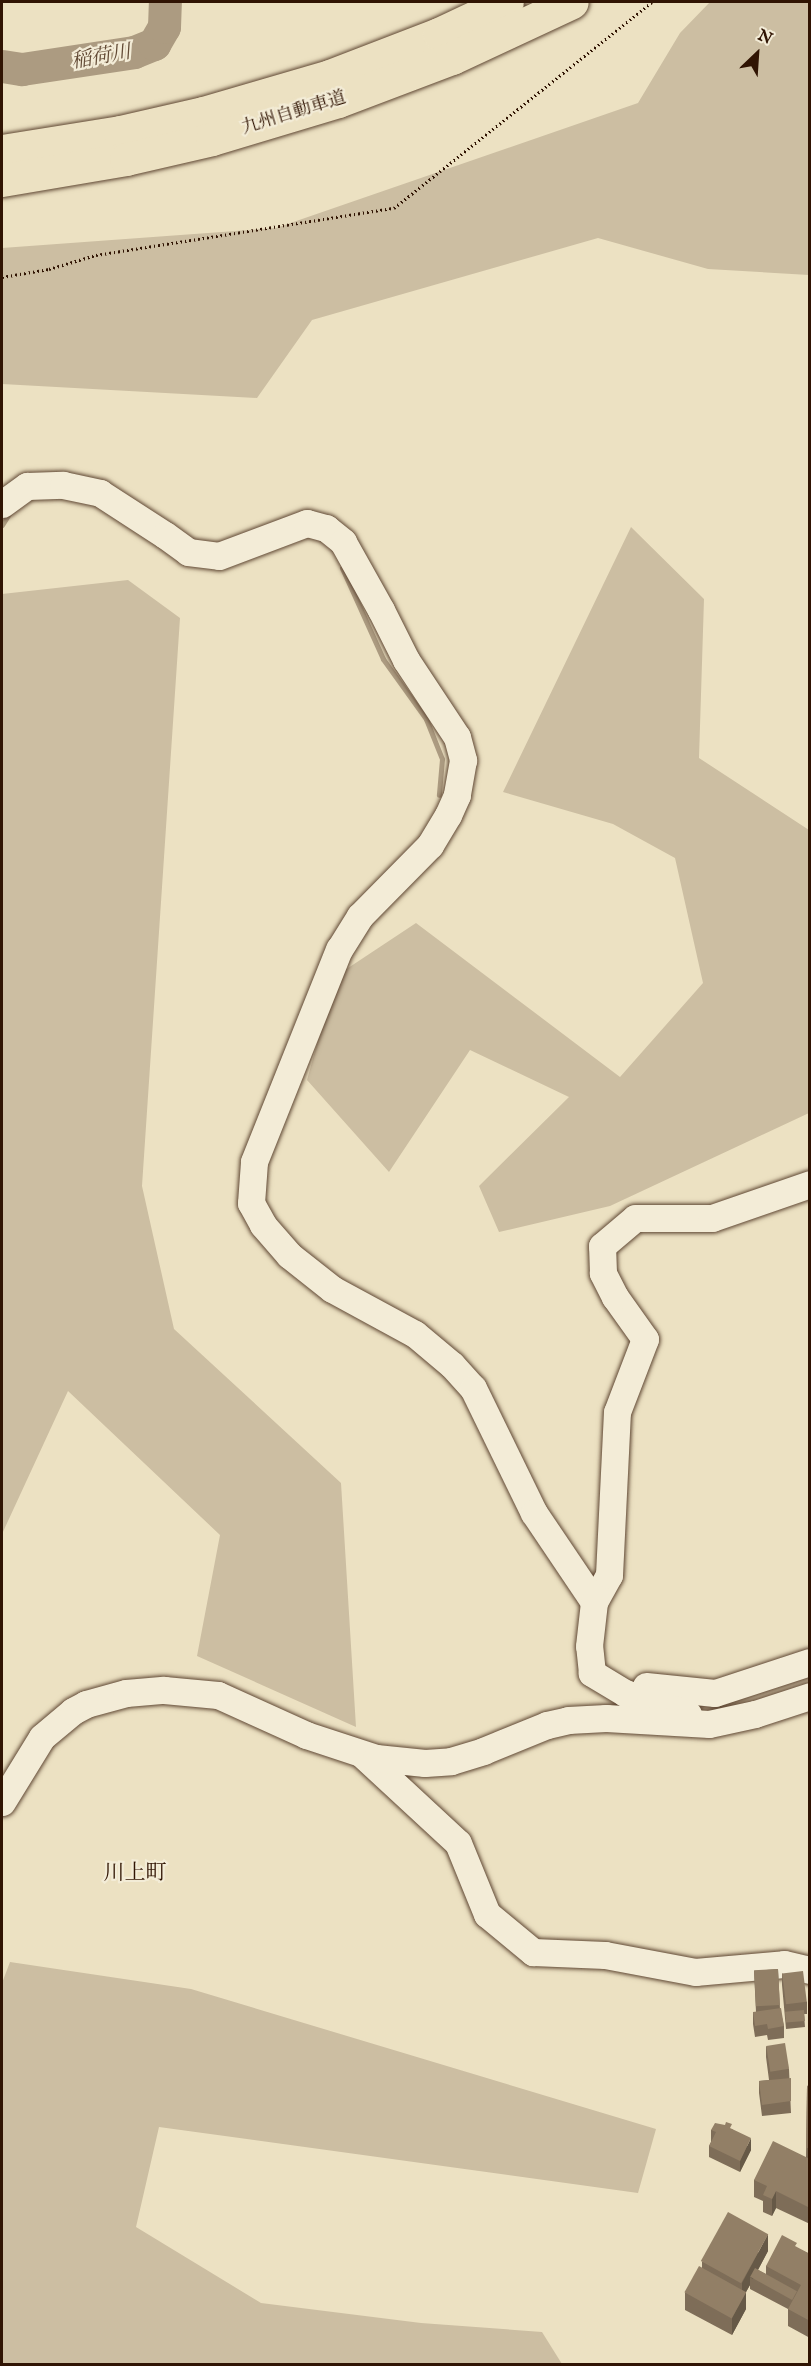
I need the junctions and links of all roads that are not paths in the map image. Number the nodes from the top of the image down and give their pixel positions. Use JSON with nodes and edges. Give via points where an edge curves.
{"nodes":[{"id":1,"x":507,"y":2,"type":"edge"},
{"id":2,"x":572,"y":2,"type":"edge"},
{"id":3,"x":2,"y":151,"type":"edge"},
{"id":4,"x":2,"y":180,"type":"edge"},
{"id":5,"x":2,"y":504,"type":"edge"},
{"id":6,"x":810,"y":1184,"type":"edge"},
{"id":7,"x":594,"y":1602,"type":"junction"},
{"id":8,"x":810,"y":1662,"type":"edge"},
{"id":9,"x":592,"y":1673,"type":"junction"},
{"id":10,"x":810,"y":1696,"type":"edge"},
{"id":11,"x":709,"y":1724,"type":"junction"},
{"id":12,"x":361,"y":1753,"type":"junction"},
{"id":13,"x":2,"y":1802,"type":"edge"},
{"id":14,"x":810,"y":1970,"type":"edge"}],
"edges":[{"from":1,"to":3,"type":"highway","name":"九州自動車道","via":[[330,76],[203,113],[120,132]]},
{"from":2,"to":4,"type":"highway","name":"九州自動車道","via":[[452,58],[338,101],[212,139],[126,159]]},
{"from":5,"to":7,"type":"street","via":[[27,486],[63,485],[100,493],[188,552],[219,556],[307,524],[326,528],[343,542],[406,660],[457,737],[462,760],[457,795],[448,816],[430,845],[360,916],[339,949],[254,1162],[251,1203],[263,1225],[289,1255],[332,1289],[415,1334],[473,1388],[534,1513]]},
{"from":6,"to":7,"type":"street","via":[[712,1218],[635,1218],[602,1246],[603,1273],[645,1339],[616,1412],[609,1575]]},
{"from":7,"to":9,"type":"street","via":[[589,1646]]},
{"from":8,"to":9,"type":"street","via":[[715,1693],[654,1688]]},
{"from":9,"to":11,"type":"street","via":[[625,1693],[676,1708]]},
{"from":10,"to":11,"type":"street"},
{"from":11,"to":12,"type":"street","via":[[606,1718],[568,1720],[462,1757],[425,1763],[392,1761]]},
{"from":12,"to":13,"type":"street","via":[[299,1733],[218,1695],[164,1690],[126,1693],[86,1704],[42,1737]]},
{"from":12,"to":14,"type":"street","via":[[458,1843],[487,1914],[533,1952],[605,1955],[695,1972],[784,1965]]}]}
